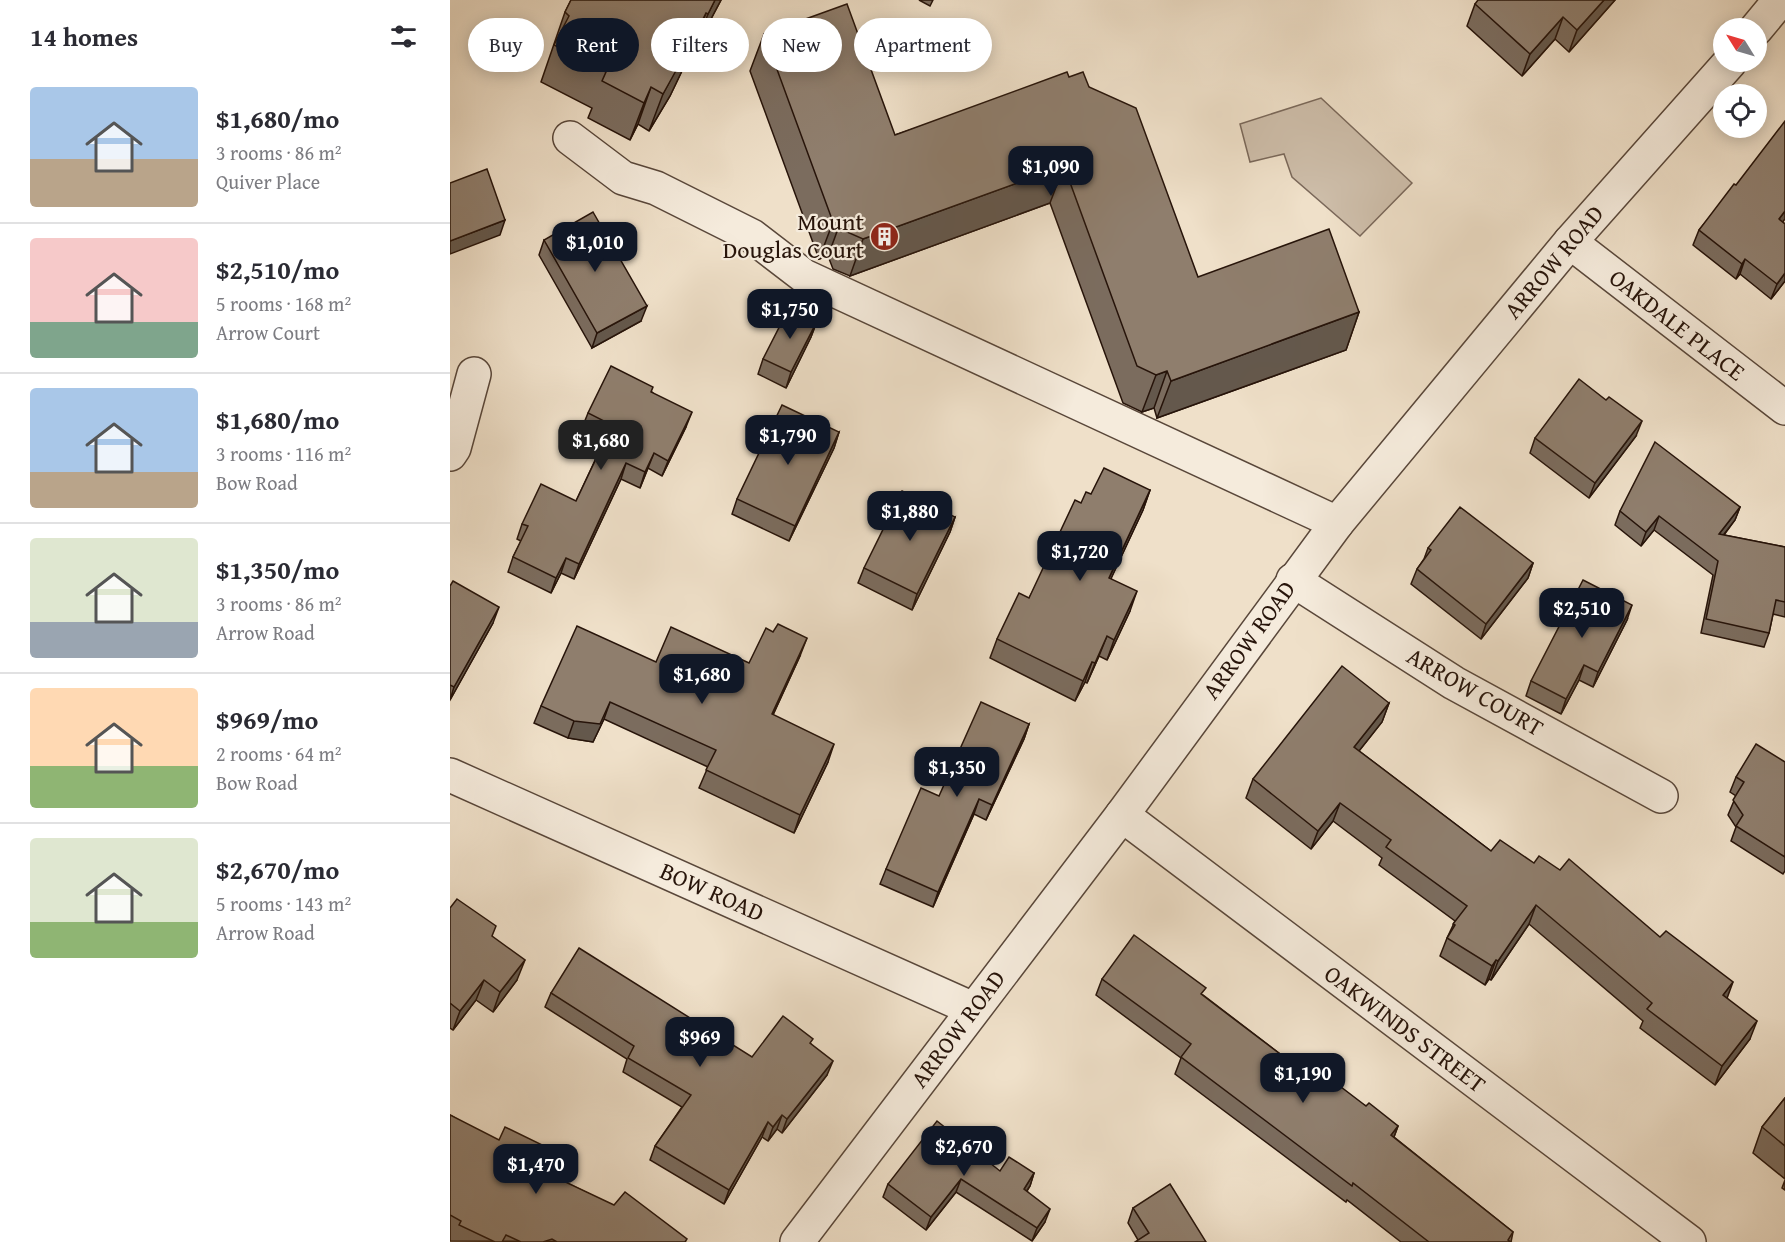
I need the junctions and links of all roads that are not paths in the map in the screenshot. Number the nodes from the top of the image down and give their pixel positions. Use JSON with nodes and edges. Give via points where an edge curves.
{"nodes":[{"id":1,"x":1780,"y":0,"type":"edge"},
{"id":2,"x":1765,"y":18,"type":"edge"},
{"id":3,"x":1721,"y":72,"type":"edge"},
{"id":4,"x":570,"y":138,"type":"dead end"},
{"id":5,"x":1570,"y":242,"type":"junction"},
{"id":6,"x":474,"y":374,"type":"dead end"},
{"id":7,"x":1785,"y":408,"type":"edge"},
{"id":8,"x":450,"y":454,"type":"edge"},
{"id":9,"x":1336,"y":523,"type":"junction"},
{"id":10,"x":1293,"y":580,"type":"junction"},
{"id":11,"x":450,"y":775,"type":"edge"},
{"id":12,"x":1661,"y":796,"type":"dead end"},
{"id":13,"x":1122,"y":815,"type":"junction"},
{"id":14,"x":973,"y":1009,"type":"junction"},
{"id":15,"x":797,"y":1242,"type":"edge"},
{"id":16,"x":1689,"y":1242,"type":"edge"}],
"edges":[{"from":1,"to":2,"type":"street"},
{"from":3,"to":5,"type":"street","name":"ARROW ROAD"},
{"from":4,"to":9,"type":"street","via":[[622,178],[656,188],[752,236],[804,276]]},
{"from":5,"to":7,"type":"street","name":"OAKDALE PLACE"},
{"from":5,"to":9,"type":"street","name":"ARROW ROAD"},
{"from":6,"to":8,"type":"street"},
{"from":9,"to":10,"type":"street","name":"ARROW ROAD"},
{"from":10,"to":12,"type":"street","name":"ARROW COURT","via":[[1454,682]]},
{"from":10,"to":13,"type":"street","name":"ARROW ROAD"},
{"from":11,"to":14,"type":"street","name":"BOW ROAD"},
{"from":13,"to":14,"type":"street","name":"ARROW ROAD"},
{"from":13,"to":16,"type":"street","name":"OAKWINDS STREET"},
{"from":14,"to":15,"type":"street","name":"ARROW ROAD"}]}
